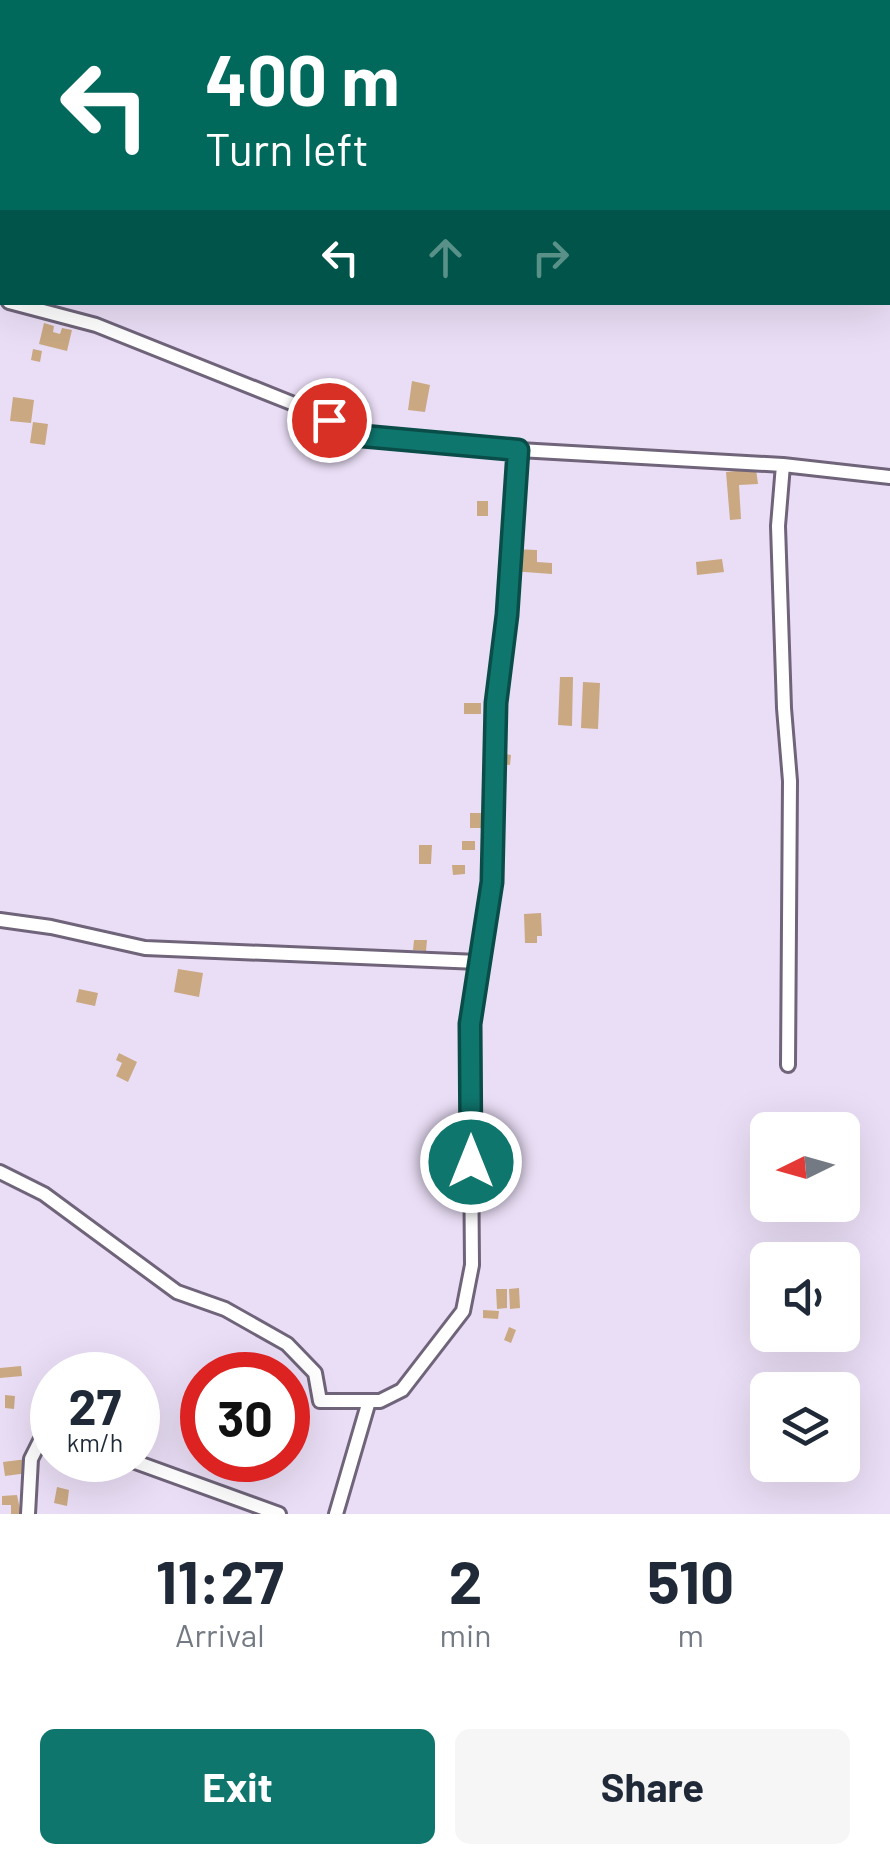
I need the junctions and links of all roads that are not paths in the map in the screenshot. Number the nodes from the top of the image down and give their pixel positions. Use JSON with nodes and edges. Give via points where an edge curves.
{"nodes":[{"id":1,"x":19,"y":305,"type":"edge"},
{"id":2,"x":518,"y":450,"type":"junction"},
{"id":3,"x":783,"y":465,"type":"junction"},
{"id":4,"x":890,"y":477,"type":"edge"},
{"id":5,"x":0,"y":920,"type":"edge"},
{"id":6,"x":478,"y":962,"type":"junction"},
{"id":7,"x":788,"y":1066,"type":"dead end"},
{"id":8,"x":0,"y":1172,"type":"edge"},
{"id":9,"x":369,"y":1401,"type":"junction"},
{"id":10,"x":160,"y":1471,"type":"edge"},
{"id":11,"x":30,"y":1477,"type":"edge"},
{"id":12,"x":28,"y":1514,"type":"edge"},
{"id":13,"x":279,"y":1514,"type":"edge"},
{"id":14,"x":336,"y":1514,"type":"edge"}],
"edges":[{"from":1,"to":2,"type":"street","via":[[96,325],[363,436]]},
{"from":2,"to":3,"type":"street"},
{"from":2,"to":6,"type":"street","via":[[496,703],[492,882]]},
{"from":3,"to":4,"type":"street"},
{"from":3,"to":7,"type":"street","via":[[778,526],[790,781]]},
{"from":5,"to":6,"type":"street","via":[[145,948]]},
{"from":6,"to":9,"type":"street","via":[[470,1024],[472,1266],[463,1310],[402,1390]]},
{"from":8,"to":9,"type":"street","via":[[44,1194],[177,1292],[225,1309],[287,1344],[315,1373],[320,1401]]},
{"from":9,"to":14,"type":"street"},
{"from":10,"to":13,"type":"street"},
{"from":11,"to":12,"type":"street"}]}
